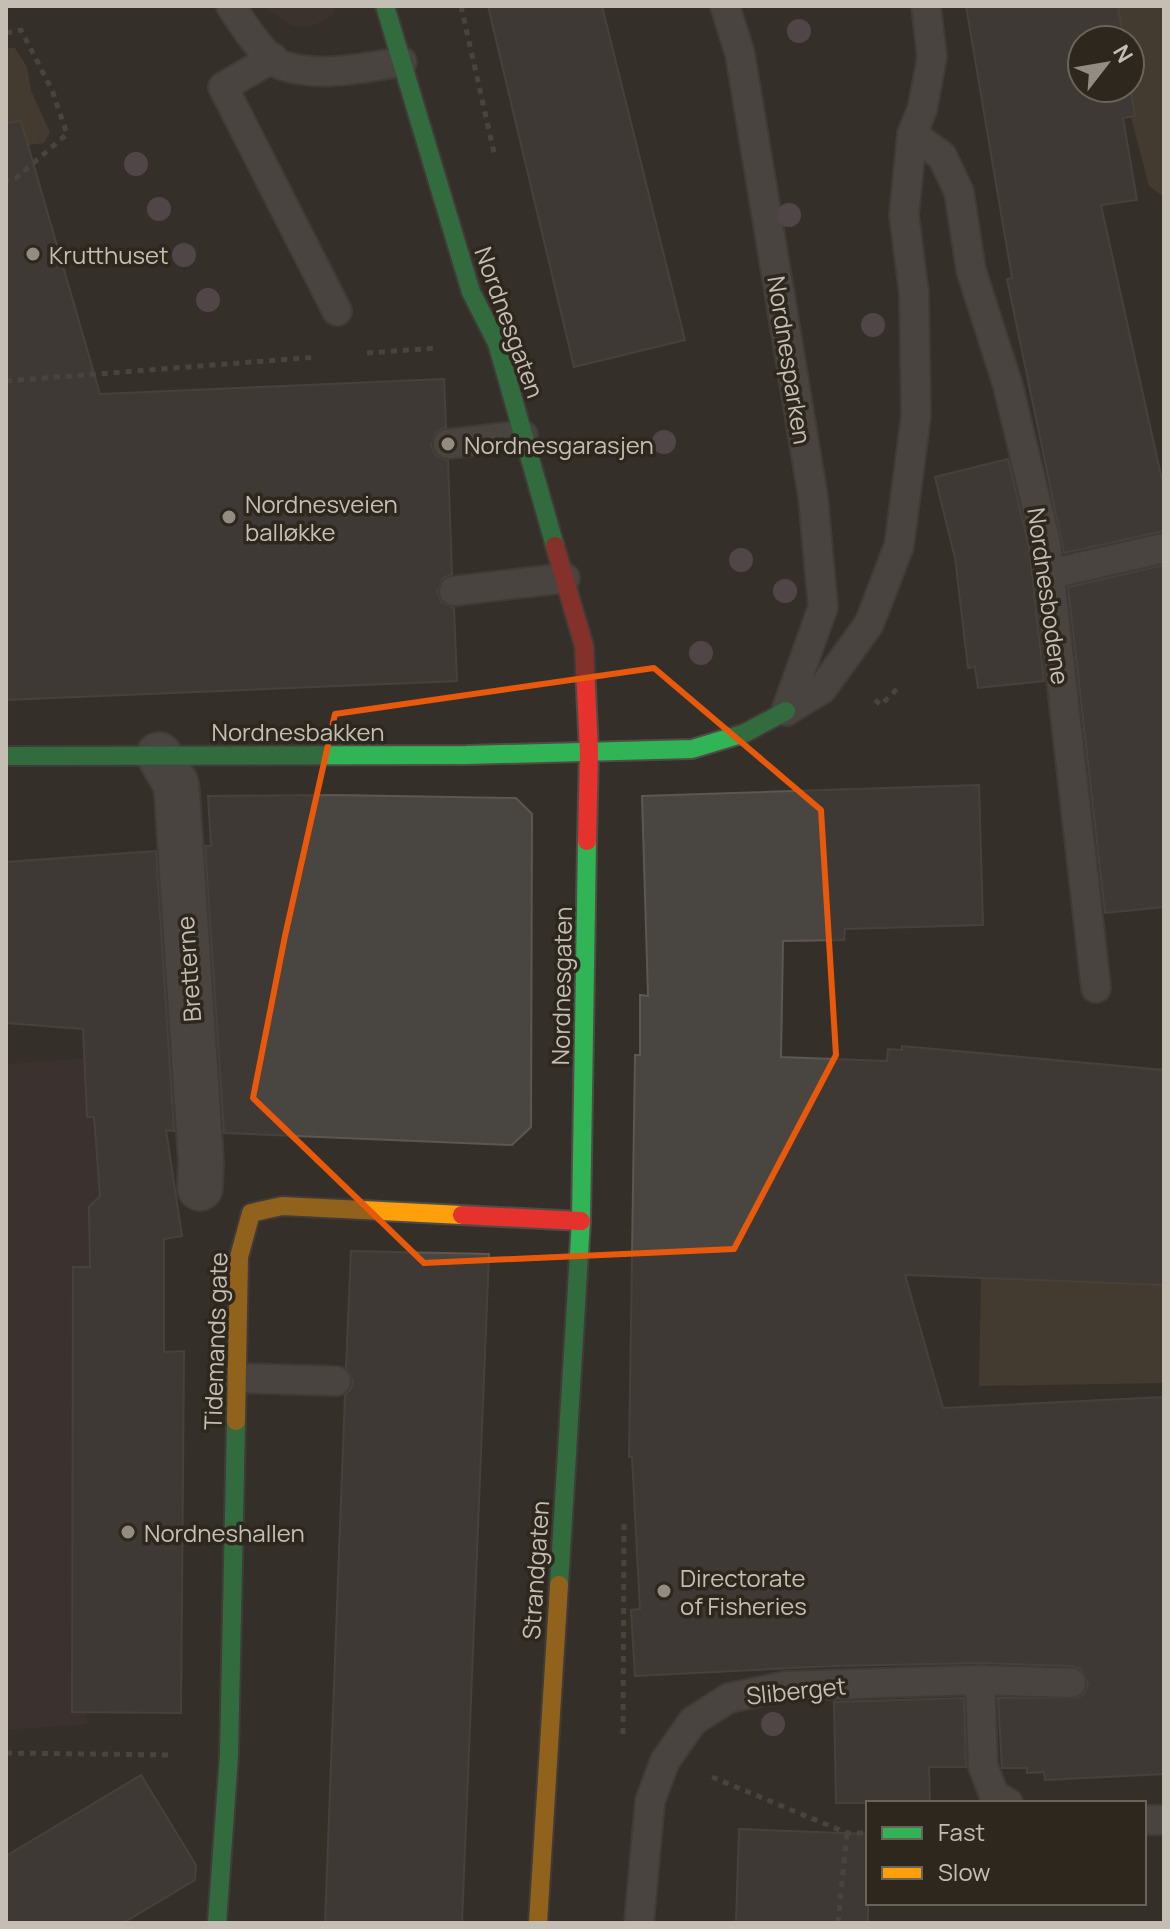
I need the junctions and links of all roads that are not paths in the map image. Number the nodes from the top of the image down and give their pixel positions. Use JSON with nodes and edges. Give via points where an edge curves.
{"nodes":[{"id":1,"x":231,"y":6,"type":"edge"},
{"id":2,"x":385,"y":6,"type":"edge"},
{"id":3,"x":725,"y":6,"type":"edge"},
{"id":4,"x":926,"y":6,"type":"edge"},
{"id":5,"x":273,"y":58,"type":"junction"},
{"id":6,"x":402,"y":62,"type":"junction"},
{"id":7,"x":912,"y":134,"type":"junction"},
{"id":8,"x":337,"y":311,"type":"dead end"},
{"id":9,"x":523,"y":435,"type":"junction"},
{"id":10,"x":448,"y":444,"type":"dead end"},
{"id":11,"x":1164,"y":548,"type":"edge"},
{"id":12,"x":1050,"y":574,"type":"junction"},
{"id":13,"x":565,"y":578,"type":"junction"},
{"id":14,"x":454,"y":591,"type":"dead end"},
{"id":15,"x":786,"y":711,"type":"junction"},
{"id":16,"x":589,"y":752,"type":"junction"},
{"id":17,"x":159,"y":755,"type":"junction"},
{"id":18,"x":6,"y":756,"type":"edge"},
{"id":19,"x":1096,"y":988,"type":"dead end"},
{"id":20,"x":200,"y":1188,"type":"dead end"},
{"id":21,"x":581,"y":1221,"type":"junction"},
{"id":22,"x":236,"y":1378,"type":"junction"},
{"id":23,"x":336,"y":1381,"type":"dead end"},
{"id":24,"x":980,"y":1680,"type":"junction"},
{"id":25,"x":1071,"y":1683,"type":"dead end"},
{"id":26,"x":1004,"y":1801,"type":"edge"},
{"id":27,"x":217,"y":1923,"type":"edge"},
{"id":28,"x":538,"y":1923,"type":"edge"},
{"id":29,"x":639,"y":1923,"type":"edge"}],
"edges":[{"from":1,"to":5,"type":"lane","via":[[254,41]]},
{"from":2,"to":6,"type":"street","name":"Nordnesgaten"},
{"from":3,"to":15,"type":"lane","name":"Nordnesparken","via":[[740,54],[813,497],[823,607]]},
{"from":4,"to":7,"type":"lane","via":[[932,57]]},
{"from":5,"to":6,"type":"lane","via":[[282,66],[331,72]]},
{"from":5,"to":8,"type":"lane","via":[[223,87]]},
{"from":6,"to":9,"type":"street","name":"Nordnesgaten","via":[[471,292],[497,343]]},
{"from":7,"to":12,"type":"lane","name":"Nordnesbodene","via":[[942,156],[959,192],[971,270],[1008,386]]},
{"from":7,"to":15,"type":"lane","via":[[904,215],[914,294],[916,416],[899,546],[869,624],[822,689]]},
{"from":9,"to":10,"type":"lane"},
{"from":9,"to":13,"type":"street","name":"Nordnesgaten"},
{"from":11,"to":12,"type":"lane"},
{"from":12,"to":19,"type":"lane","name":"Nordnesbodene"},
{"from":13,"to":14,"type":"lane"},
{"from":13,"to":16,"type":"street","name":"Nordnesgaten","via":[[584,646]]},
{"from":15,"to":16,"type":"street","via":[[745,733],[692,749]]},
{"from":16,"to":17,"type":"street","name":"Nordnesbakken"},
{"from":16,"to":21,"type":"street","name":"Nordnesgaten"},
{"from":17,"to":18,"type":"street","name":"Nordnesbakken"},
{"from":17,"to":20,"type":"street","name":"Bretterne","via":[[177,794]]},
{"from":21,"to":22,"type":"street","name":"Tidemands gate","via":[[282,1206],[251,1213],[239,1257]]},
{"from":21,"to":28,"type":"street","name":"Strandgaten"},
{"from":22,"to":23,"type":"lane"},
{"from":22,"to":27,"type":"street","name":"Tidemands gate","via":[[229,1755]]},
{"from":24,"to":25,"type":"lane","name":"Sliberget"},
{"from":24,"to":26,"type":"lane","via":[[983,1766],[994,1795]]},
{"from":24,"to":29,"type":"lane","name":"Sliberget","via":[[786,1686],[729,1698],[693,1721],[665,1761],[650,1801]]}]}
